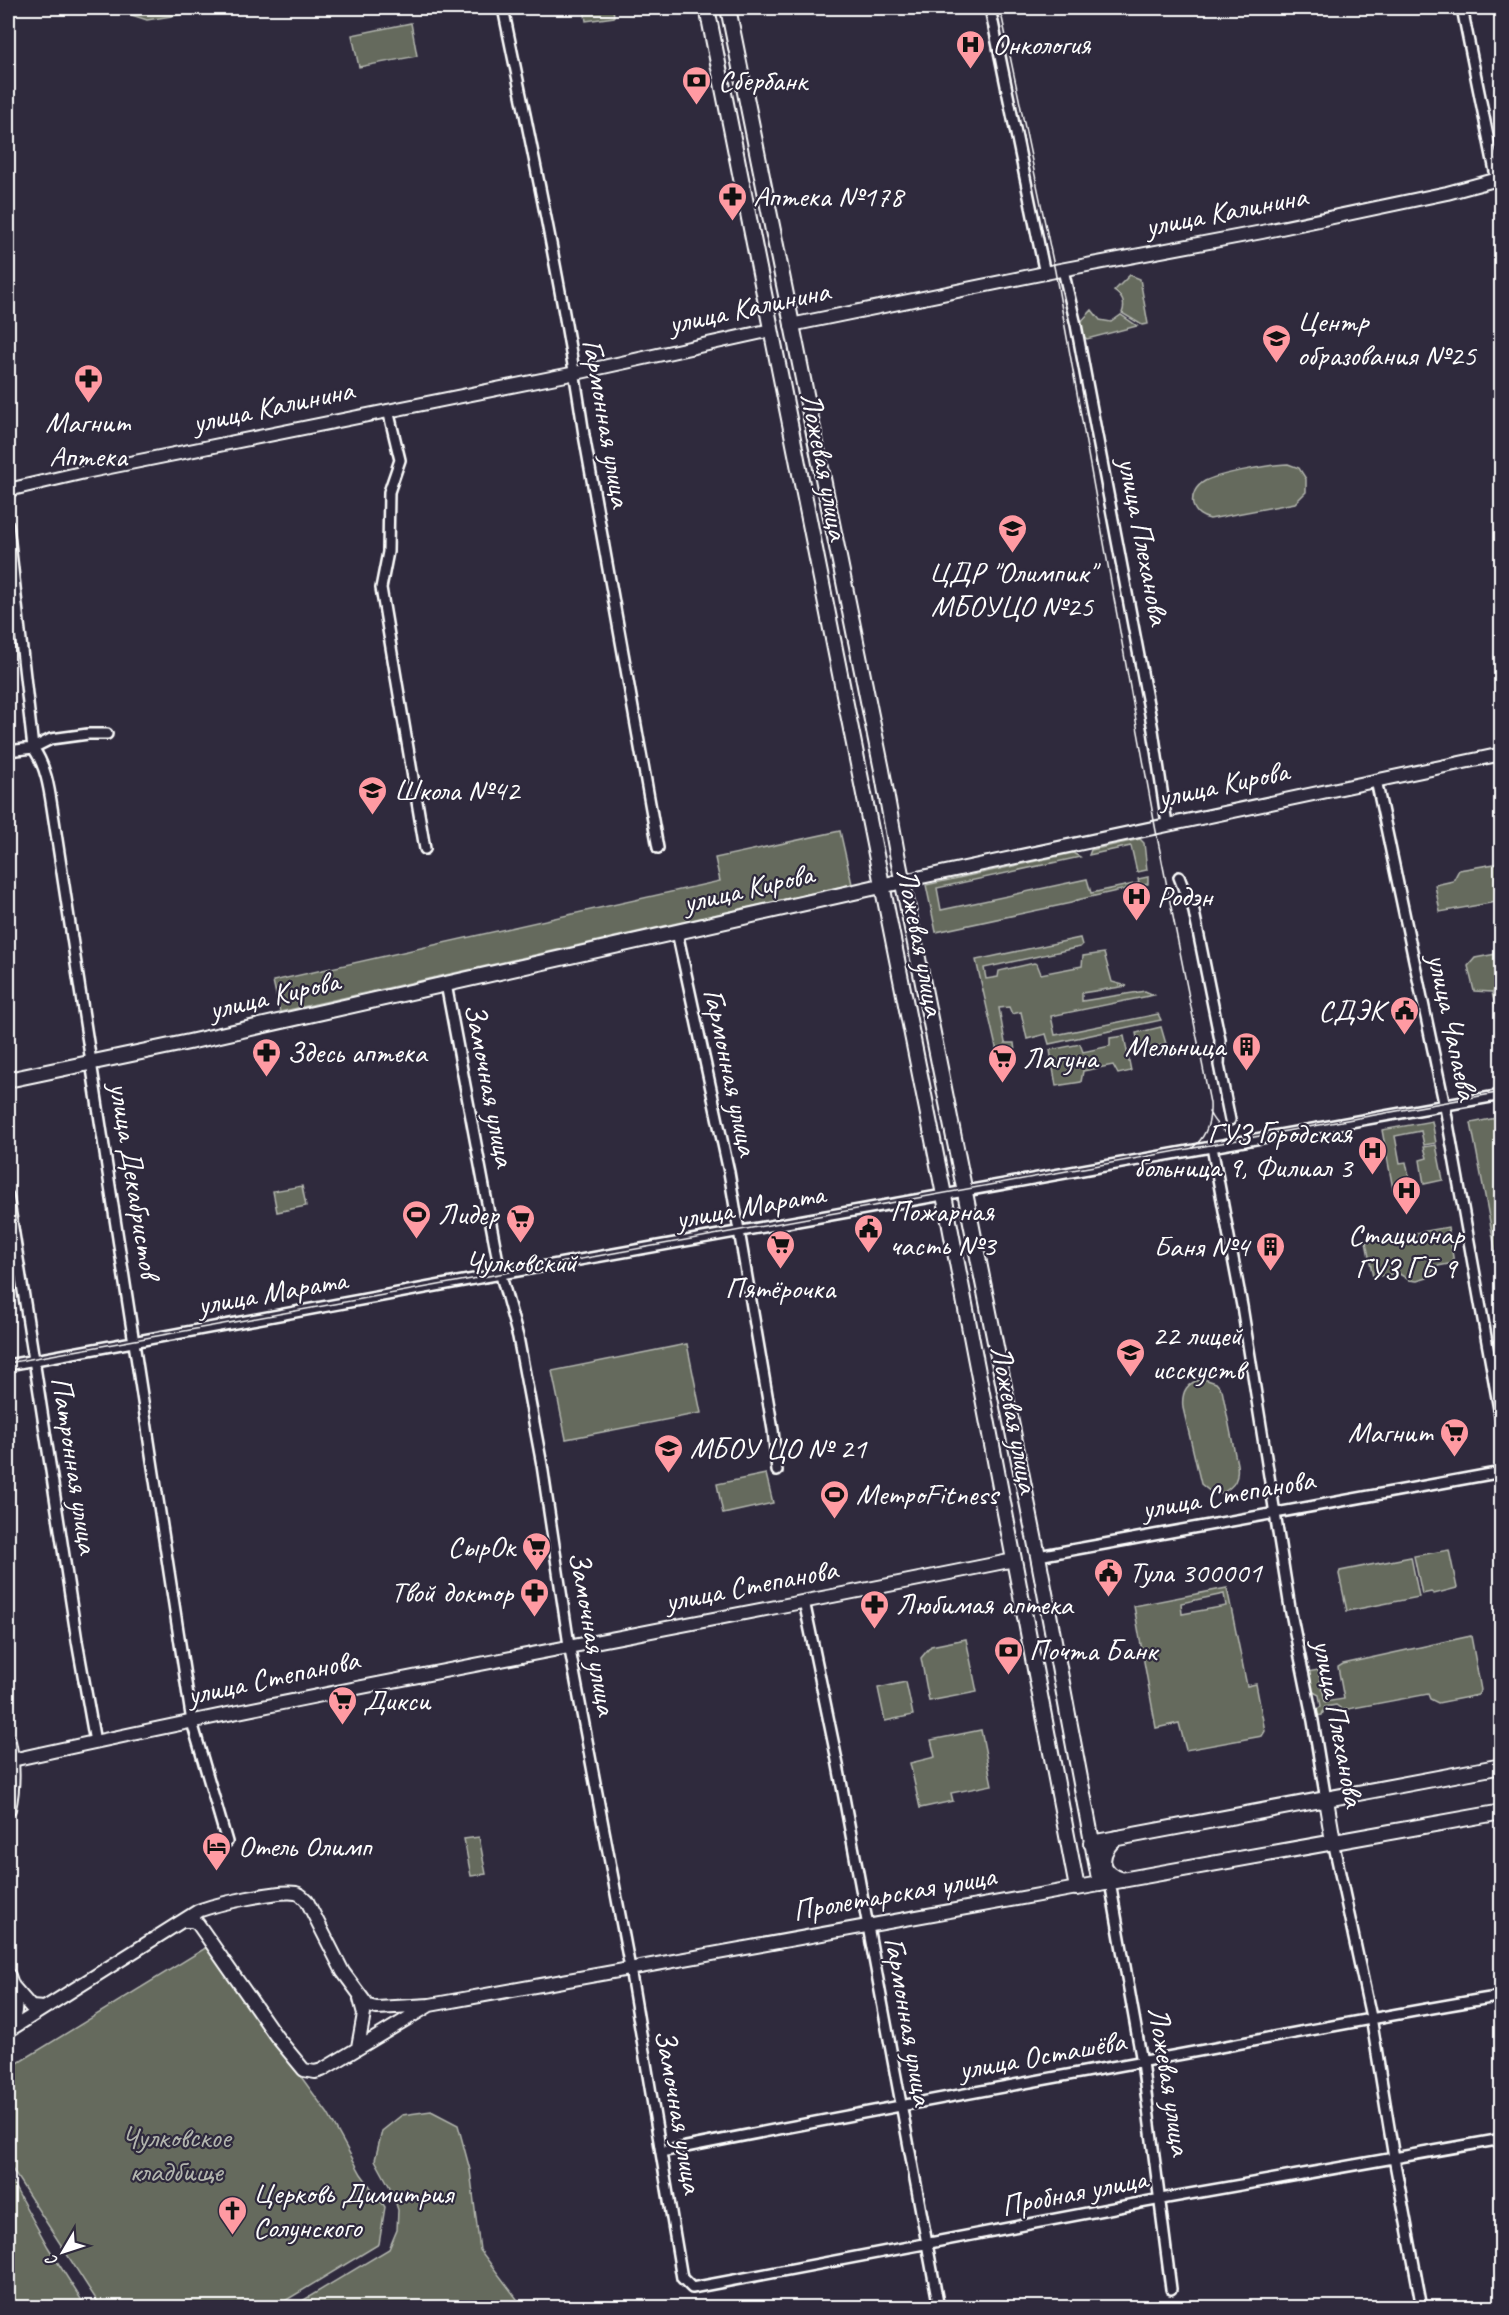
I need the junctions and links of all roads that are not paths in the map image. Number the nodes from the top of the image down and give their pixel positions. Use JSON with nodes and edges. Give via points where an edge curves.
{"nodes":[{"id":1,"x":503,"y":8,"type":"edge"},
{"id":2,"x":707,"y":8,"type":"edge"},
{"id":3,"x":728,"y":8,"type":"edge"},
{"id":4,"x":990,"y":8,"type":"edge"},
{"id":5,"x":1462,"y":8,"type":"edge"},
{"id":6,"x":1499,"y":180,"type":"edge"},
{"id":7,"x":1063,"y":270,"type":"junction"},
{"id":8,"x":1045,"y":274,"type":"junction"},
{"id":9,"x":791,"y":326,"type":"junction"},
{"id":10,"x":771,"y":330,"type":"junction"},
{"id":11,"x":576,"y":373,"type":"junction"},
{"id":12,"x":388,"y":410,"type":"junction"},
{"id":13,"x":8,"y":490,"type":"edge"},
{"id":14,"x":8,"y":525,"type":"edge"},
{"id":15,"x":107,"y":734,"type":"dead end"},
{"id":16,"x":33,"y":748,"type":"junction"},
{"id":17,"x":8,"y":751,"type":"edge"},
{"id":18,"x":1502,"y":754,"type":"edge"},
{"id":19,"x":1376,"y":780,"type":"junction"},
{"id":20,"x":1167,"y":824,"type":"junction"},
{"id":21,"x":658,"y":848,"type":"dead end"},
{"id":22,"x":425,"y":849,"type":"dead end"},
{"id":23,"x":1179,"y":877,"type":"dead end"},
{"id":24,"x":903,"y":881,"type":"junction"},
{"id":25,"x":881,"y":886,"type":"junction"},
{"id":26,"x":677,"y":932,"type":"junction"},
{"id":27,"x":446,"y":984,"type":"junction"},
{"id":28,"x":92,"y":1062,"type":"junction"},
{"id":29,"x":8,"y":1080,"type":"edge"},
{"id":30,"x":1502,"y":1095,"type":"edge"},
{"id":31,"x":1445,"y":1105,"type":"junction"},
{"id":32,"x":1230,"y":1120,"type":"dead end"},
{"id":33,"x":1212,"y":1147,"type":"junction"},
{"id":34,"x":965,"y":1192,"type":"junction"},
{"id":35,"x":944,"y":1195,"type":"junction"},
{"id":36,"x":8,"y":1196,"type":"edge"},
{"id":37,"x":738,"y":1233,"type":"junction"},
{"id":38,"x":501,"y":1274,"type":"junction"},
{"id":39,"x":135,"y":1342,"type":"junction"},
{"id":40,"x":996,"y":1345,"type":"junction"},
{"id":41,"x":974,"y":1349,"type":"junction"},
{"id":42,"x":34,"y":1360,"type":"junction"},
{"id":43,"x":8,"y":1365,"type":"edge"},
{"id":44,"x":1502,"y":1426,"type":"edge"},
{"id":45,"x":777,"y":1471,"type":"dead end"},
{"id":46,"x":1502,"y":1472,"type":"edge"},
{"id":47,"x":1274,"y":1513,"type":"junction"},
{"id":48,"x":1038,"y":1556,"type":"junction"},
{"id":49,"x":1014,"y":1560,"type":"junction"},
{"id":50,"x":804,"y":1601,"type":"junction"},
{"id":51,"x":569,"y":1645,"type":"junction"},
{"id":52,"x":192,"y":1722,"type":"junction"},
{"id":53,"x":8,"y":1741,"type":"edge"},
{"id":54,"x":95,"y":1742,"type":"junction"},
{"id":55,"x":12,"y":1760,"type":"junction"},
{"id":56,"x":1502,"y":1766,"type":"edge"},
{"id":57,"x":1326,"y":1800,"type":"junction"},
{"id":58,"x":8,"y":1809,"type":"edge"},
{"id":59,"x":1502,"y":1812,"type":"edge"},
{"id":60,"x":1116,"y":1838,"type":"junction"},
{"id":61,"x":1334,"y":1841,"type":"junction"},
{"id":62,"x":227,"y":1842,"type":"dead end"},
{"id":63,"x":1091,"y":1843,"type":"junction"},
{"id":64,"x":1111,"y":1882,"type":"junction"},
{"id":65,"x":1077,"y":1888,"type":"junction"},
{"id":66,"x":183,"y":1921,"type":"junction"},
{"id":67,"x":867,"y":1925,"type":"junction"},
{"id":68,"x":630,"y":1968,"type":"junction"},
{"id":69,"x":9,"y":1980,"type":"edge"},
{"id":70,"x":1502,"y":1996,"type":"edge"},
{"id":71,"x":360,"y":1998,"type":"junction"},
{"id":72,"x":430,"y":2005,"type":"junction"},
{"id":73,"x":44,"y":2008,"type":"junction"},
{"id":74,"x":1371,"y":2017,"type":"junction"},
{"id":75,"x":8,"y":2030,"type":"edge"},
{"id":76,"x":358,"y":2047,"type":"junction"},
{"id":77,"x":1142,"y":2062,"type":"junction"},
{"id":78,"x":901,"y":2104,"type":"junction"},
{"id":79,"x":1502,"y":2139,"type":"edge"},
{"id":80,"x":662,"y":2152,"type":"junction"},
{"id":81,"x":1394,"y":2158,"type":"junction"},
{"id":82,"x":1161,"y":2199,"type":"junction"},
{"id":83,"x":927,"y":2245,"type":"junction"},
{"id":84,"x":692,"y":2288,"type":"joint"},
{"id":85,"x":1171,"y":2289,"type":"dead end"},
{"id":86,"x":939,"y":2307,"type":"edge"},
{"id":87,"x":1422,"y":2307,"type":"edge"}],
"edges":[{"from":1,"to":11,"type":"street","name":"Гармонная улица"},
{"from":2,"to":10,"type":"main road","name":"Ложевая улица"},
{"from":3,"to":9,"type":"main road","name":"Ложевая улица"},
{"from":4,"to":8,"type":"street"},
{"from":5,"to":6,"type":"street"},
{"from":6,"to":7,"type":"street","name":"улица Калинина","via":[[1262,232]]},
{"from":7,"to":8,"type":"street","name":"улица Калинина"},
{"from":7,"to":20,"type":"street","name":"улица Плеханова","via":[[1153,730]]},
{"from":8,"to":9,"type":"street","name":"улица Калинина"},
{"from":9,"to":10,"type":"main road","name":"улица Калинина"},
{"from":9,"to":24,"type":"main road","name":"Ложевая улица"},
{"from":10,"to":11,"type":"street","name":"улица Калинина"},
{"from":10,"to":25,"type":"main road","name":"Ложевая улица"},
{"from":11,"to":12,"type":"street","name":"улица Калинина"},
{"from":11,"to":21,"type":"street","name":"Гармонная улица"},
{"from":12,"to":13,"type":"street","name":"улица Калинина"},
{"from":12,"to":22,"type":"street","via":[[400,460],[388,492],[388,552],[381,588]]},
{"from":14,"to":16,"type":"street","name":"улица Декабристов"},
{"from":15,"to":16,"type":"street","via":[[51,739]]},
{"from":16,"to":17,"type":"street"},
{"from":16,"to":28,"type":"street","name":"улица Декабристов","via":[[47,782]]},
{"from":18,"to":19,"type":"street","name":"улица Кирова"},
{"from":19,"to":20,"type":"street","name":"улица Кирова"},
{"from":19,"to":31,"type":"street","name":"улица Чапаева"},
{"from":20,"to":24,"type":"street","name":"улица Кирова"},
{"from":23,"to":32,"type":"street","via":[[1195,914],[1220,1040],[1219,1065]]},
{"from":24,"to":25,"type":"main road","name":"улица Кирова"},
{"from":24,"to":34,"type":"main road","name":"Ложевая улица"},
{"from":25,"to":26,"type":"main road","name":"улица Кирова"},
{"from":25,"to":35,"type":"main road","name":"Ложевая улица"},
{"from":26,"to":27,"type":"main road","name":"улица Кирова"},
{"from":26,"to":37,"type":"street","name":"Гармонная улица","via":[[729,1172]]},
{"from":27,"to":28,"type":"main road","name":"улица Кирова"},
{"from":27,"to":38,"type":"street","name":"Замочная улица"},
{"from":28,"to":29,"type":"main road","name":"улица Кирова"},
{"from":28,"to":39,"type":"street","name":"улица Декабристов"},
{"from":30,"to":31,"type":"street","name":"улица Марата"},
{"from":31,"to":33,"type":"street","name":"улица Марата"},
{"from":31,"to":44,"type":"street","name":"улица Чапаева"},
{"from":33,"to":34,"type":"street","name":"улица Марата"},
{"from":33,"to":47,"type":"street","name":"улица Плеханова","via":[[1242,1306]]},
{"from":34,"to":35,"type":"street","name":"улица Марата"},
{"from":34,"to":40,"type":"main road","name":"Ложевая улица"},
{"from":35,"to":37,"type":"street","name":"улица Марата"},
{"from":35,"to":41,"type":"main road","name":"Ложевая улица"},
{"from":36,"to":42,"type":"street","name":"Патронная улица"},
{"from":37,"to":38,"type":"street","name":"улица Марата"},
{"from":37,"to":45,"type":"street","name":"Гармонная улица"},
{"from":38,"to":39,"type":"street","name":"улица Марата"},
{"from":38,"to":51,"type":"street","name":"Замочная улица","via":[[518,1337],[542,1465]]},
{"from":39,"to":42,"type":"street","name":"улица Марата"},
{"from":39,"to":52,"type":"street","name":"улица Декабристов"},
{"from":40,"to":41,"type":"main road"},
{"from":40,"to":48,"type":"main road","name":"Ложевая улица"},
{"from":41,"to":49,"type":"main road","name":"Ложевая улица"},
{"from":42,"to":43,"type":"street","name":"улица Марата"},
{"from":42,"to":54,"type":"street","name":"Патронная улица"},
{"from":46,"to":47,"type":"street","name":"улица Степанова"},
{"from":47,"to":48,"type":"street","name":"улица Степанова"},
{"from":47,"to":57,"type":"street","name":"улица Плеханова"},
{"from":48,"to":49,"type":"main road","name":"улица Степанова"},
{"from":48,"to":63,"type":"main road","name":"Ложевая улица"},
{"from":49,"to":50,"type":"street","name":"улица Степанова"},
{"from":49,"to":65,"type":"main road","name":"Ложевая улица"},
{"from":50,"to":51,"type":"street","name":"улица Степанова","via":[[719,1620]]},
{"from":50,"to":67,"type":"street","name":"Гармонная улица"},
{"from":51,"to":52,"type":"street","name":"улица Степанова"},
{"from":51,"to":68,"type":"street","name":"Замочная улица"},
{"from":52,"to":54,"type":"street","name":"улица Степанова"},
{"from":52,"to":62,"type":"street","name":"улица Декабристов"},
{"from":53,"to":55,"type":"main road"},
{"from":54,"to":55,"type":"street","name":"улица Степанова"},
{"from":55,"to":58,"type":"main road"},
{"from":56,"to":57,"type":"main road"},
{"from":57,"to":60,"type":"main road"},
{"from":57,"to":61,"type":"main road","name":"улица Плеханова"},
{"from":59,"to":61,"type":"main road","name":"Пролетарская улица"},
{"from":60,"to":63,"type":"main road"},
{"from":60,"to":64,"type":"main road","via":[[1103,1857],[1114,1878]]},
{"from":61,"to":64,"type":"main road","name":"Пролетарская улица"},
{"from":61,"to":74,"type":"street","name":"улица Плеханова"},
{"from":63,"to":64,"type":"main road","name":"Ложевая улица"},
{"from":64,"to":65,"type":"main road","name":"Пролетарская улица"},
{"from":64,"to":77,"type":"street","name":"Ложевая улица"},
{"from":65,"to":67,"type":"street","name":"Пролетарская улица"},
{"from":66,"to":71,"type":"street","via":[[206,1908],[228,1902],[282,1893],[302,1895]]},
{"from":66,"to":73,"type":"street"},
{"from":66,"to":76,"type":"street","name":"Пролетарская улица","via":[[198,1924],[304,2070],[322,2070]]},
{"from":67,"to":68,"type":"street","name":"Пролетарская улица"},
{"from":67,"to":78,"type":"street","name":"Гармонная улица"},
{"from":68,"to":72,"type":"street","name":"Пролетарская улица"},
{"from":68,"to":80,"type":"street","name":"Замочная улица"},
{"from":69,"to":73,"type":"street","via":[[31,2007]]},
{"from":69,"to":75,"type":"main road","via":[[15,2008]]},
{"from":70,"to":74,"type":"street","name":"улица Осташёва"},
{"from":71,"to":72,"type":"street","via":[[376,2008]]},
{"from":71,"to":76,"type":"street","via":[[364,2014]]},
{"from":72,"to":76,"type":"street","name":"Пролетарская улица"},
{"from":73,"to":75,"type":"street"},
{"from":74,"to":77,"type":"street","name":"улица Осташёва"},
{"from":74,"to":81,"type":"street","name":"улица Плеханова"},
{"from":77,"to":78,"type":"street","name":"улица Осташёва"},
{"from":77,"to":82,"type":"street","name":"Ложевая улица"},
{"from":78,"to":80,"type":"street","name":"улица Осташёва"},
{"from":78,"to":83,"type":"street","name":"Гармонная улица"},
{"from":79,"to":81,"type":"street","name":"Пробная улица"},
{"from":80,"to":84,"type":"street","name":"Замочная улица","via":[[682,2278]]},
{"from":81,"to":82,"type":"street","name":"Пробная улица"},
{"from":81,"to":87,"type":"street","name":"улица Плеханова"},
{"from":82,"to":83,"type":"street","name":"Пробная улица"},
{"from":82,"to":85,"type":"street","name":"Ложевая улица"},
{"from":83,"to":84,"type":"street","name":"Пробная улица"},
{"from":83,"to":86,"type":"street","name":"Гармонная улица"}]}
